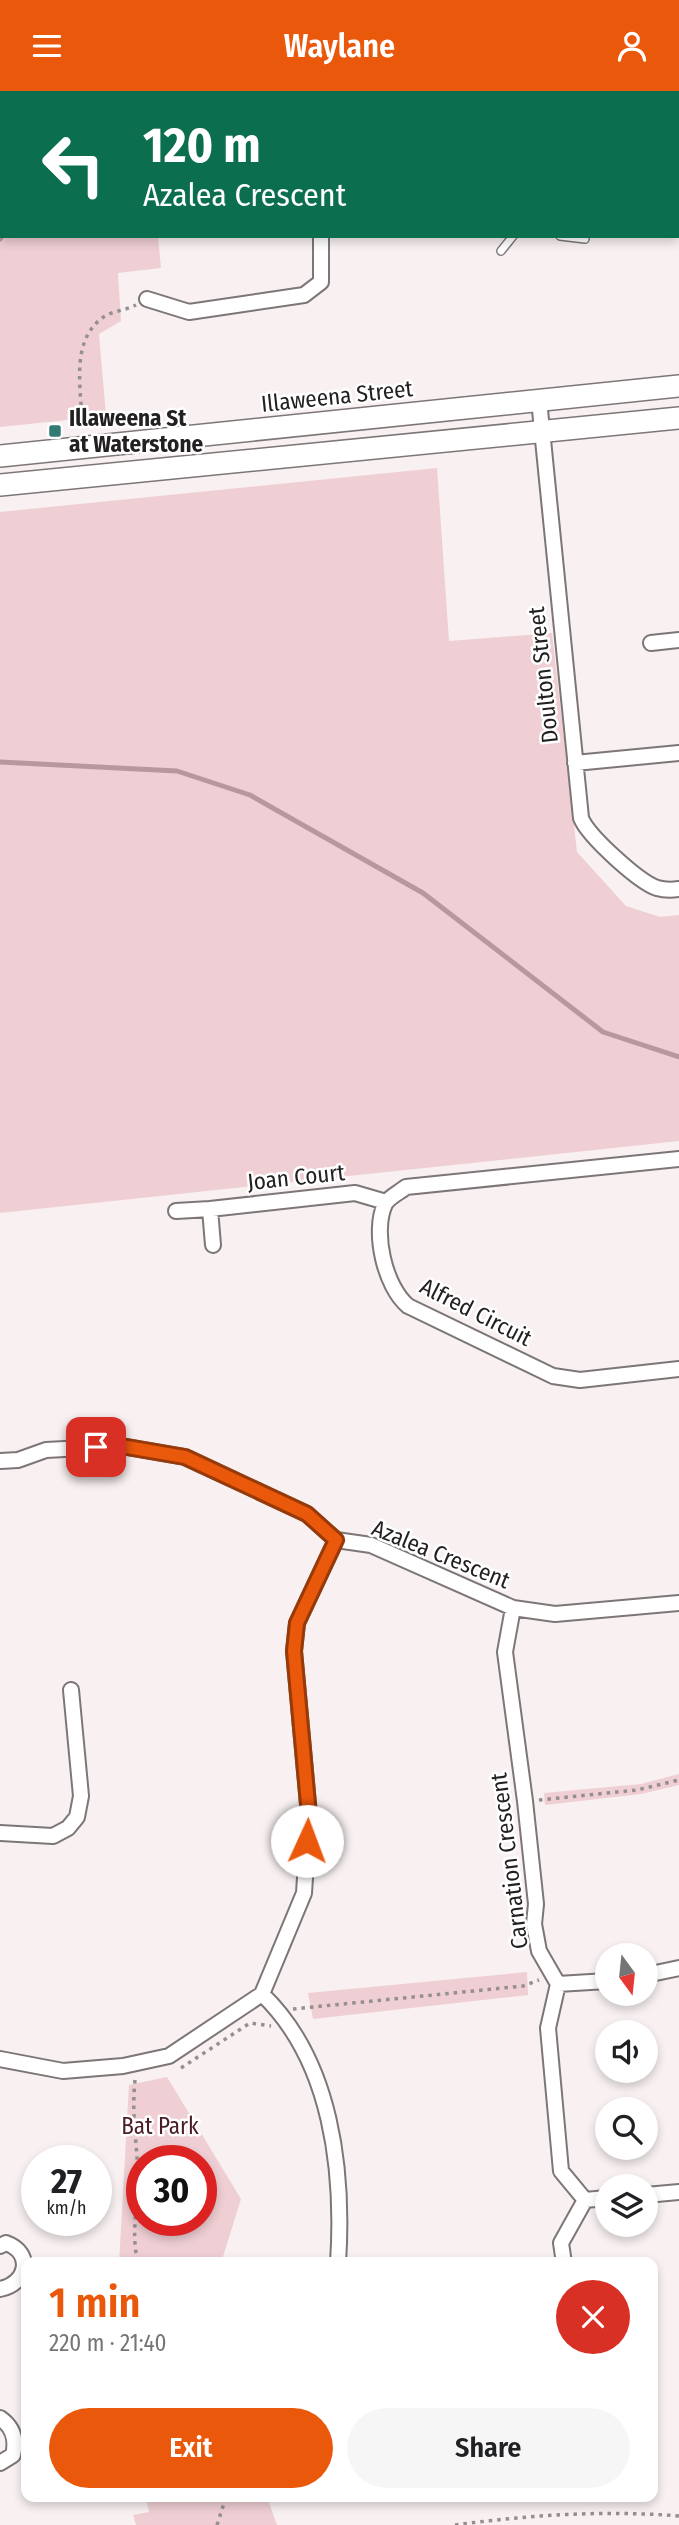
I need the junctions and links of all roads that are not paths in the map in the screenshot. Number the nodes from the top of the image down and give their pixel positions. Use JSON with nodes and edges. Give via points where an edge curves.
{"nodes":[{"id":1,"x":321,"y":238,"type":"edge"},
{"id":2,"x":511,"y":238,"type":"edge"},
{"id":3,"x":577,"y":238,"type":"edge"},
{"id":4,"x":585,"y":239,"type":"dead end"},
{"id":5,"x":501,"y":251,"type":"dead end"},
{"id":6,"x":147,"y":299,"type":"road end"},
{"id":7,"x":679,"y":386,"type":"edge"},
{"id":8,"x":539,"y":400,"type":"junction"},
{"id":9,"x":679,"y":418,"type":"edge"},
{"id":10,"x":541,"y":432,"type":"junction"},
{"id":11,"x":0,"y":456,"type":"edge"},
{"id":12,"x":0,"y":485,"type":"edge"},
{"id":13,"x":679,"y":640,"type":"edge"},
{"id":14,"x":651,"y":643,"type":"dead end"},
{"id":15,"x":679,"y":753,"type":"edge"},
{"id":16,"x":575,"y":764,"type":"junction"},
{"id":17,"x":679,"y":889,"type":"edge"},
{"id":18,"x":679,"y":1159,"type":"edge"},
{"id":19,"x":386,"y":1202,"type":"junction"},
{"id":20,"x":210,"y":1209,"type":"junction"},
{"id":21,"x":176,"y":1211,"type":"dead end"},
{"id":22,"x":213,"y":1245,"type":"dead end"},
{"id":23,"x":679,"y":1369,"type":"edge"},
{"id":24,"x":0,"y":1461,"type":"edge"},
{"id":25,"x":336,"y":1540,"type":"junction"},
{"id":26,"x":679,"y":1603,"type":"edge"},
{"id":27,"x":513,"y":1608,"type":"junction"},
{"id":28,"x":71,"y":1689,"type":"dead end"},
{"id":29,"x":0,"y":1833,"type":"edge"},
{"id":30,"x":679,"y":1968,"type":"edge"},
{"id":31,"x":658,"y":1972,"type":"edge"},
{"id":32,"x":595,"y":1982,"type":"edge"},
{"id":33,"x":558,"y":1984,"type":"junction"},
{"id":34,"x":262,"y":1994,"type":"junction"},
{"id":35,"x":0,"y":2059,"type":"edge"},
{"id":36,"x":679,"y":2192,"type":"edge"},
{"id":37,"x":658,"y":2194,"type":"edge"},
{"id":38,"x":595,"y":2199,"type":"edge"},
{"id":39,"x":585,"y":2200,"type":"junction"},
{"id":40,"x":0,"y":2246,"type":"edge"},
{"id":41,"x":24,"y":2257,"type":"edge"},
{"id":42,"x":338,"y":2257,"type":"edge"},
{"id":43,"x":563,"y":2257,"type":"edge"},
{"id":44,"x":21,"y":2279,"type":"edge"},
{"id":45,"x":0,"y":2289,"type":"edge"},
{"id":46,"x":0,"y":2418,"type":"edge"},
{"id":47,"x":0,"y":2463,"type":"edge"}],
"edges":[{"from":1,"to":6,"type":"street","via":[[321,282],[304,295],[189,312]]},
{"from":2,"to":5,"type":"lane"},
{"from":3,"to":4,"type":"lane"},
{"from":7,"to":8,"type":"main road","name":"Illaweena Street"},
{"from":8,"to":10,"type":"street","name":"Doulton Street"},
{"from":8,"to":11,"type":"main road","name":"Illaweena Street"},
{"from":9,"to":10,"type":"main road"},
{"from":10,"to":12,"type":"main road"},
{"from":10,"to":16,"type":"street","name":"Doulton Street"},
{"from":13,"to":14,"type":"street"},
{"from":15,"to":16,"type":"street"},
{"from":16,"to":17,"type":"street","name":"Doulton Street","via":[[580,818],[586,831],[656,888]]},
{"from":18,"to":19,"type":"street","via":[[406,1187]]},
{"from":19,"to":20,"type":"street","name":"Joan Court","via":[[355,1193]]},
{"from":19,"to":23,"type":"street","name":"Alfred Circuit","via":[[380,1223],[388,1282],[408,1306],[553,1376],[580,1380]]},
{"from":20,"to":21,"type":"street","name":"Joan Court"},
{"from":20,"to":22,"type":"street"},
{"from":24,"to":25,"type":"street","name":"Azalea Crescent","via":[[46,1450],[121,1446],[185,1457],[307,1514]]},
{"from":25,"to":27,"type":"street","name":"Azalea Crescent","via":[[371,1545]]},
{"from":25,"to":34,"type":"street","via":[[297,1623],[294,1651],[309,1815],[304,1892]]},
{"from":26,"to":27,"type":"street","name":"Azalea Crescent","via":[[555,1614]]},
{"from":27,"to":33,"type":"street","name":"Carnation Crescent","via":[[505,1652],[539,1951]]},
{"from":28,"to":29,"type":"street","via":[[81,1796],[77,1817],[53,1836]]},
{"from":30,"to":31,"type":"street"},
{"from":32,"to":33,"type":"street"},
{"from":33,"to":39,"type":"street","via":[[548,2028],[561,2171]]},
{"from":34,"to":35,"type":"street","via":[[169,2056],[63,2071]]},
{"from":34,"to":42,"type":"street","via":[[284,2015],[314,2074],[333,2133],[341,2211]]},
{"from":36,"to":37,"type":"street"},
{"from":38,"to":39,"type":"street"},
{"from":39,"to":43,"type":"street","via":[[561,2243]]},
{"from":40,"to":41,"type":"street","via":[[17,2247]]},
{"from":44,"to":45,"type":"street"},
{"from":46,"to":47,"type":"street","via":[[12,2431],[15,2446],[13,2455]]}]}
